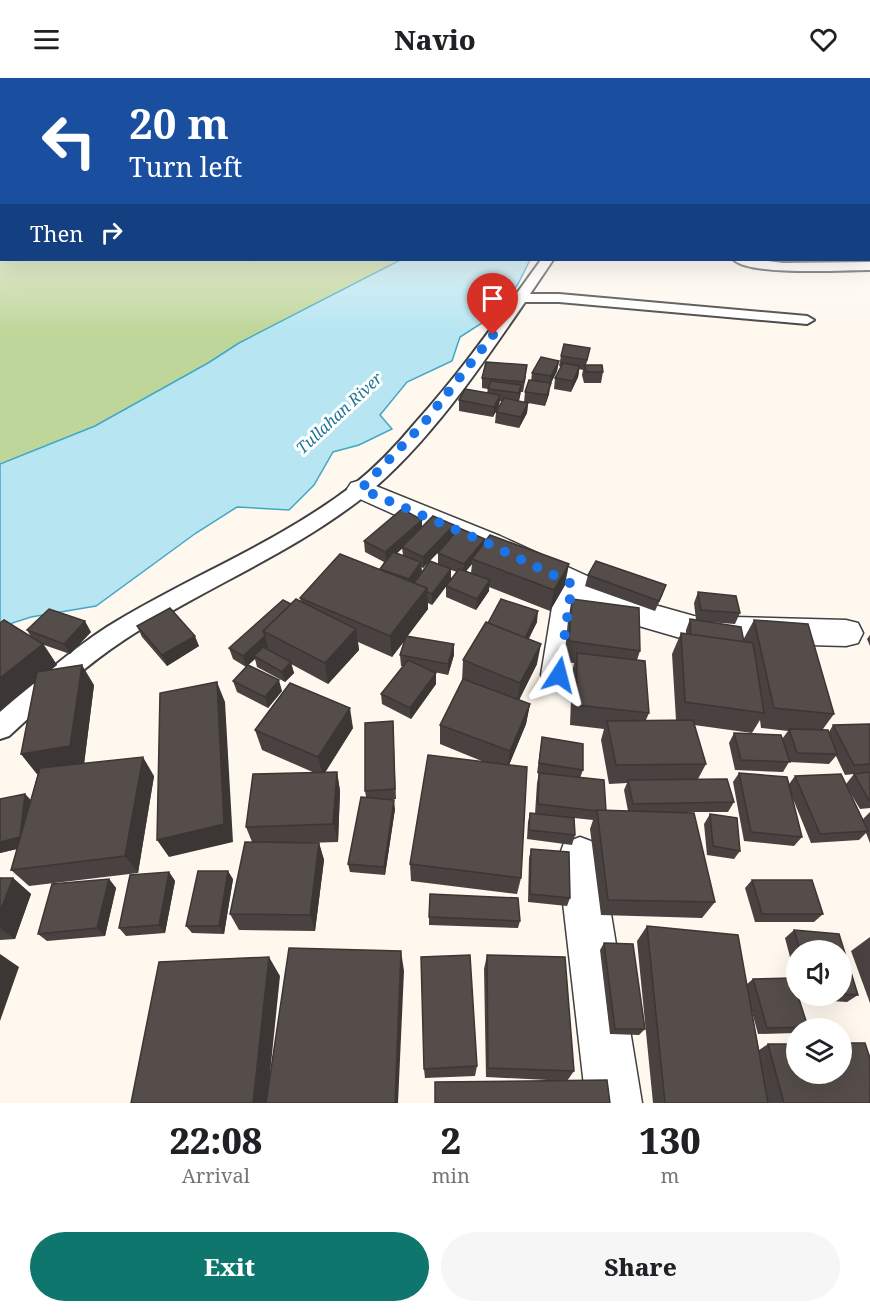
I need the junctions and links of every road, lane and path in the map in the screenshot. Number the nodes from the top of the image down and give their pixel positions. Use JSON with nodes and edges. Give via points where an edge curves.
{"nodes":[{"id":1,"x":546,"y":261,"type":"edge"},
{"id":2,"x":746,"y":261,"type":"edge"},
{"id":3,"x":870,"y":266,"type":"edge"},
{"id":4,"x":521,"y":298,"type":"junction"},
{"id":5,"x":807,"y":320,"type":"dead end"},
{"id":6,"x":361,"y":489,"type":"junction"},
{"id":7,"x":572,"y":584,"type":"junction"},
{"id":8,"x":846,"y":633,"type":"dead end"},
{"id":9,"x":559,"y":675,"type":"dead end"},
{"id":10,"x":0,"y":728,"type":"edge"},
{"id":11,"x":580,"y":859,"type":"dead end"},
{"id":12,"x":614,"y":1103,"type":"edge"}],
"edges":[{"from":1,"to":4,"type":"lane"},
{"from":2,"to":3,"type":"lane","via":[[783,267]]},
{"from":4,"to":5,"type":"lane"},
{"from":4,"to":6,"type":"lane","via":[[424,423]]},
{"from":6,"to":7,"type":"street"},
{"from":6,"to":10,"type":"lane","via":[[297,533],[134,623],[75,662]]},
{"from":7,"to":8,"type":"street","via":[[633,612],[694,628]]},
{"from":7,"to":9,"type":"street"},
{"from":11,"to":12,"type":"street"}]}
